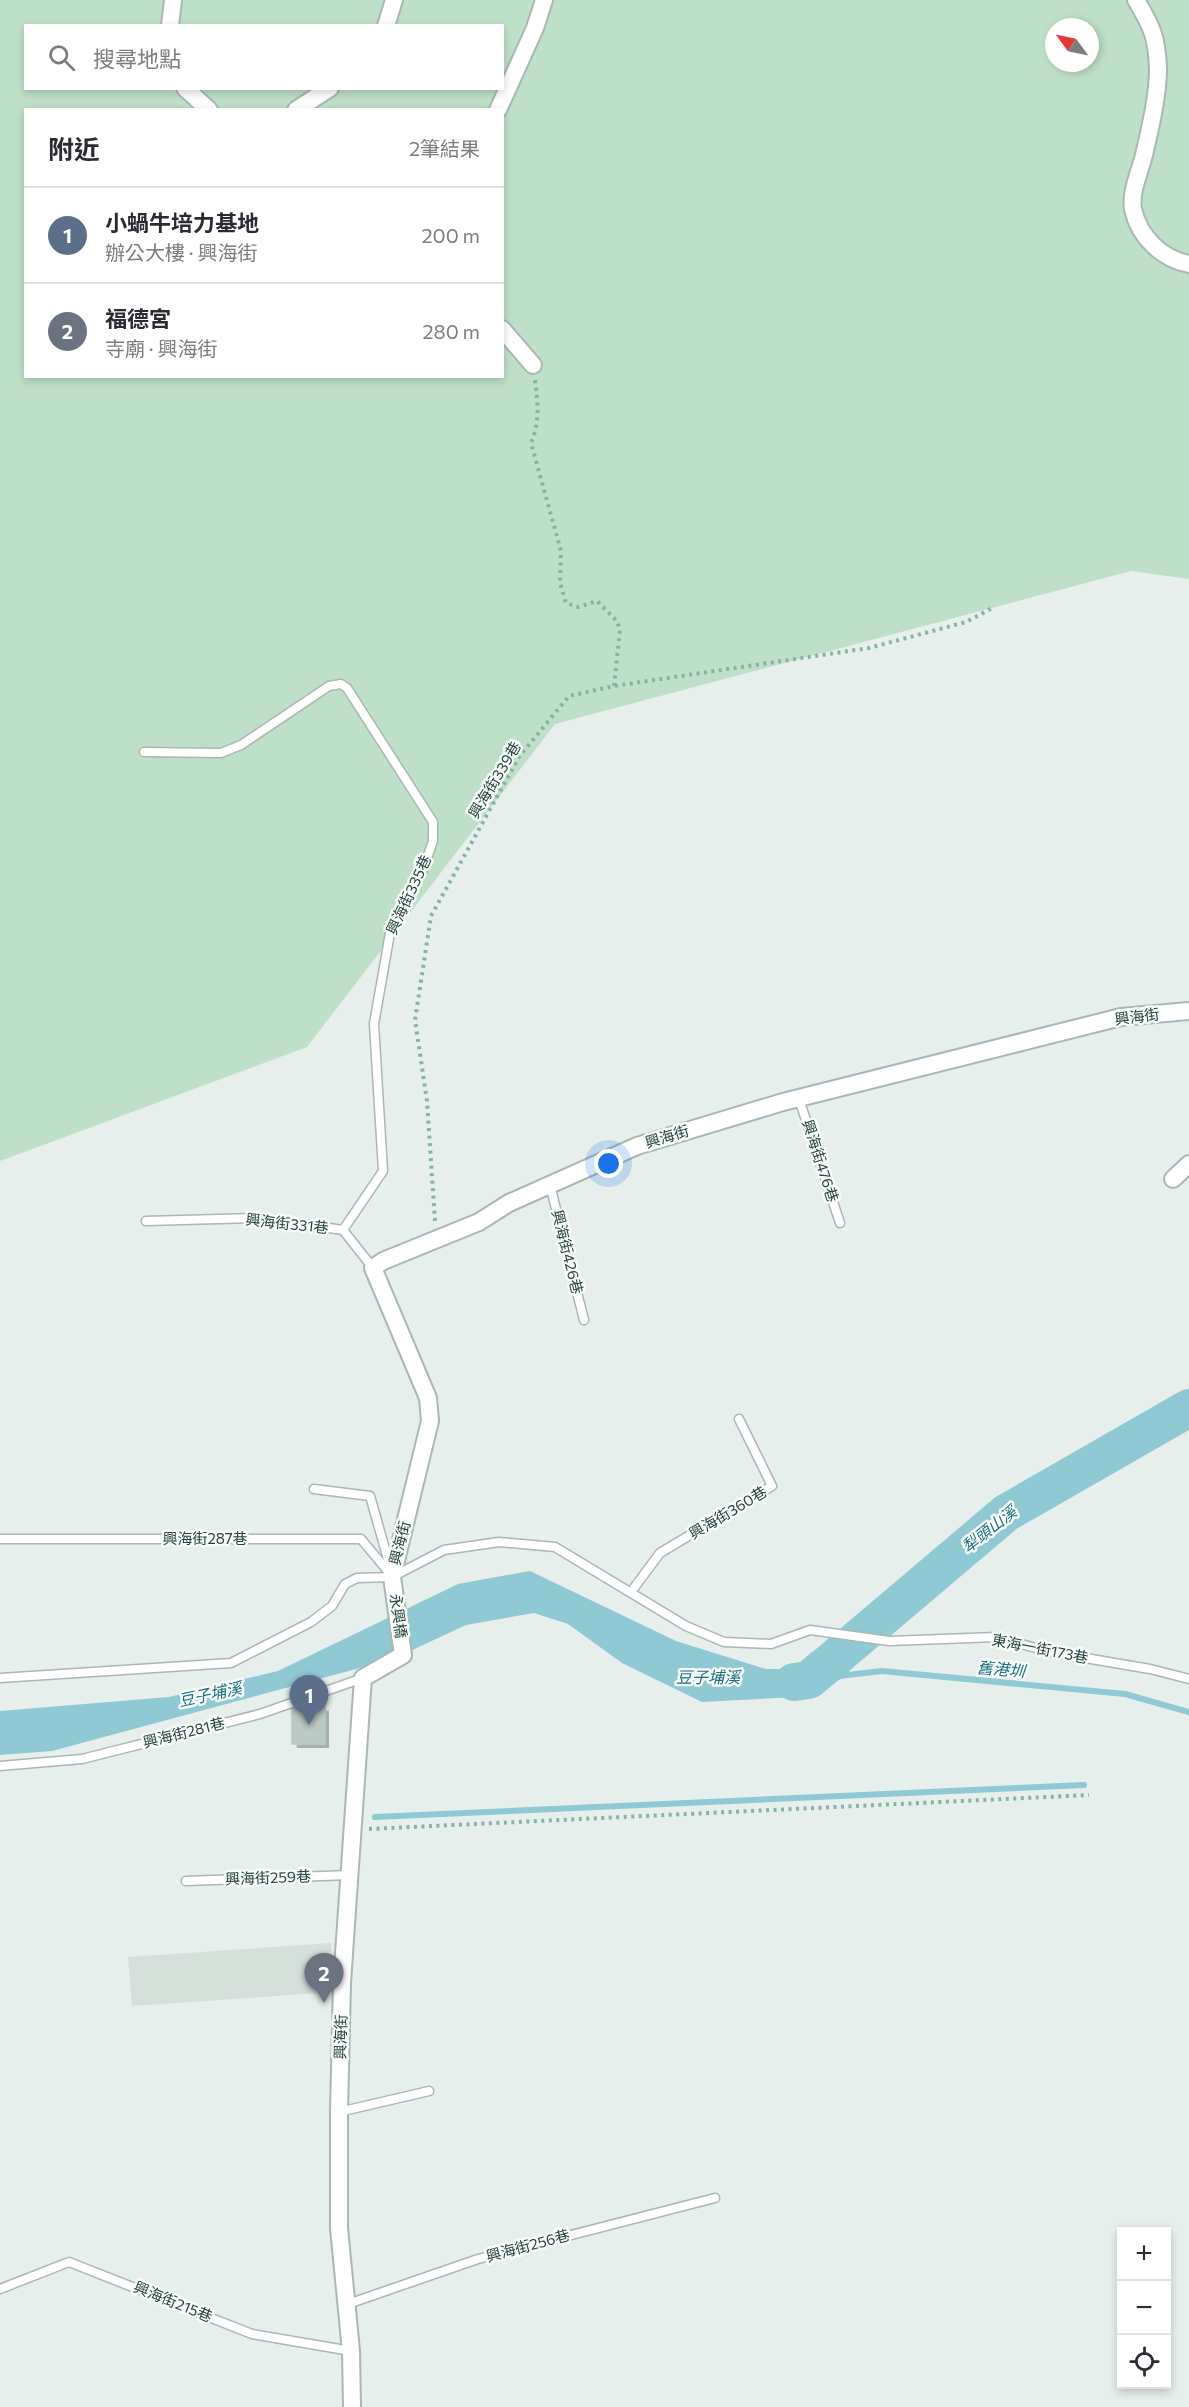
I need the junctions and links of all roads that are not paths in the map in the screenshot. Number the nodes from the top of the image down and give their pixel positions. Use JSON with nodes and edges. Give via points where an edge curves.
{"nodes":[{"id":1,"x":173,"y":0,"type":"edge"},
{"id":2,"x":394,"y":0,"type":"edge"},
{"id":3,"x":544,"y":0,"type":"edge"},
{"id":4,"x":1136,"y":0,"type":"edge"},
{"id":5,"x":170,"y":24,"type":"edge"},
{"id":6,"x":387,"y":24,"type":"edge"},
{"id":7,"x":188,"y":90,"type":"edge"},
{"id":8,"x":327,"y":90,"type":"edge"},
{"id":9,"x":207,"y":108,"type":"edge"},
{"id":10,"x":299,"y":108,"type":"edge"},
{"id":11,"x":499,"y":108,"type":"edge"},
{"id":12,"x":1189,"y":264,"type":"edge"},
{"id":13,"x":504,"y":331,"type":"edge"},
{"id":14,"x":533,"y":365,"type":"road end"},
{"id":15,"x":144,"y":752,"type":"dead end"},
{"id":16,"x":1189,"y":1011,"type":"edge"},
{"id":17,"x":799,"y":1100,"type":"junction"},
{"id":18,"x":1189,"y":1164,"type":"edge"},
{"id":19,"x":1173,"y":1179,"type":"dead end"},
{"id":20,"x":550,"y":1185,"type":"junction"},
{"id":21,"x":146,"y":1221,"type":"dead end"},
{"id":22,"x":840,"y":1223,"type":"dead end"},
{"id":23,"x":344,"y":1230,"type":"junction"},
{"id":24,"x":373,"y":1268,"type":"junction"},
{"id":25,"x":584,"y":1320,"type":"dead end"},
{"id":26,"x":739,"y":1419,"type":"dead end"},
{"id":27,"x":314,"y":1489,"type":"dead end"},
{"id":28,"x":0,"y":1539,"type":"edge"},
{"id":29,"x":392,"y":1576,"type":"junction"},
{"id":30,"x":631,"y":1592,"type":"junction"},
{"id":31,"x":0,"y":1678,"type":"edge"},
{"id":32,"x":363,"y":1678,"type":"junction"},
{"id":33,"x":1189,"y":1679,"type":"edge"},
{"id":34,"x":0,"y":1766,"type":"edge"},
{"id":35,"x":350,"y":1875,"type":"junction"},
{"id":36,"x":186,"y":1881,"type":"dead end"},
{"id":37,"x":429,"y":2091,"type":"dead end"},
{"id":38,"x":339,"y":2112,"type":"junction"},
{"id":39,"x":715,"y":2198,"type":"dead end"},
{"id":40,"x":0,"y":2289,"type":"edge"},
{"id":41,"x":345,"y":2305,"type":"junction"},
{"id":42,"x":351,"y":2351,"type":"junction"},
{"id":43,"x":352,"y":2407,"type":"edge"}],
"edges":[{"from":1,"to":5,"type":"street"},
{"from":2,"to":6,"type":"street"},
{"from":3,"to":11,"type":"street"},
{"from":4,"to":12,"type":"street","via":[[1150,21],[1157,45],[1158,72],[1133,208],[1155,248]]},
{"from":7,"to":9,"type":"street"},
{"from":8,"to":10,"type":"street"},
{"from":13,"to":14,"type":"street"},
{"from":15,"to":23,"type":"lane","name":"興海街335巷","via":[[221,753],[241,745],[329,687],[340,684],[347,688],[433,822],[434,841],[421,875],[390,933],[374,1024],[383,1171]]},
{"from":16,"to":17,"type":"street","name":"興海街","via":[[1121,1017]]},
{"from":17,"to":20,"type":"street","name":"興海街","via":[[638,1146]]},
{"from":17,"to":22,"type":"lane","name":"興海街476巷"},
{"from":18,"to":19,"type":"street"},
{"from":20,"to":24,"type":"street","name":"興海街"},
{"from":20,"to":25,"type":"lane","name":"興海街426巷"},
{"from":21,"to":23,"type":"lane","name":"興海街331巷","via":[[260,1218]]},
{"from":23,"to":24,"type":"lane","name":"興海街331巷"},
{"from":24,"to":29,"type":"street","name":"興海街","via":[[428,1398],[430,1421]]},
{"from":26,"to":30,"type":"lane","name":"興海街360巷","via":[[772,1486],[660,1553]]},
{"from":27,"to":29,"type":"lane","via":[[370,1496]]},
{"from":28,"to":29,"type":"lane","name":"興海街287巷","via":[[361,1539]]},
{"from":29,"to":30,"type":"lane","via":[[444,1550],[499,1542],[555,1547]]},
{"from":29,"to":31,"type":"lane","via":[[357,1578],[345,1584],[332,1606],[311,1622],[231,1663]]},
{"from":29,"to":32,"type":"street","name":"永興橋","via":[[403,1655]]},
{"from":30,"to":33,"type":"lane","name":"東海一街173巷","via":[[686,1626],[724,1642],[771,1644],[810,1630],[889,1641],[996,1637],[1050,1652]]},
{"from":32,"to":34,"type":"lane","name":"興海街281巷","via":[[260,1714],[82,1759]]},
{"from":32,"to":35,"type":"street","name":"興海街"},
{"from":35,"to":36,"type":"lane","name":"興海街259巷"},
{"from":35,"to":38,"type":"street","name":"興海街"},
{"from":37,"to":38,"type":"lane"},
{"from":38,"to":41,"type":"street","name":"興海街","via":[[339,2228]]},
{"from":39,"to":41,"type":"lane","name":"興海街256巷","via":[[478,2259]]},
{"from":40,"to":42,"type":"lane","name":"興海街215巷","via":[[69,2262],[252,2334]]},
{"from":41,"to":42,"type":"street","name":"興海街"},
{"from":42,"to":43,"type":"street","name":"興海街"}]}
